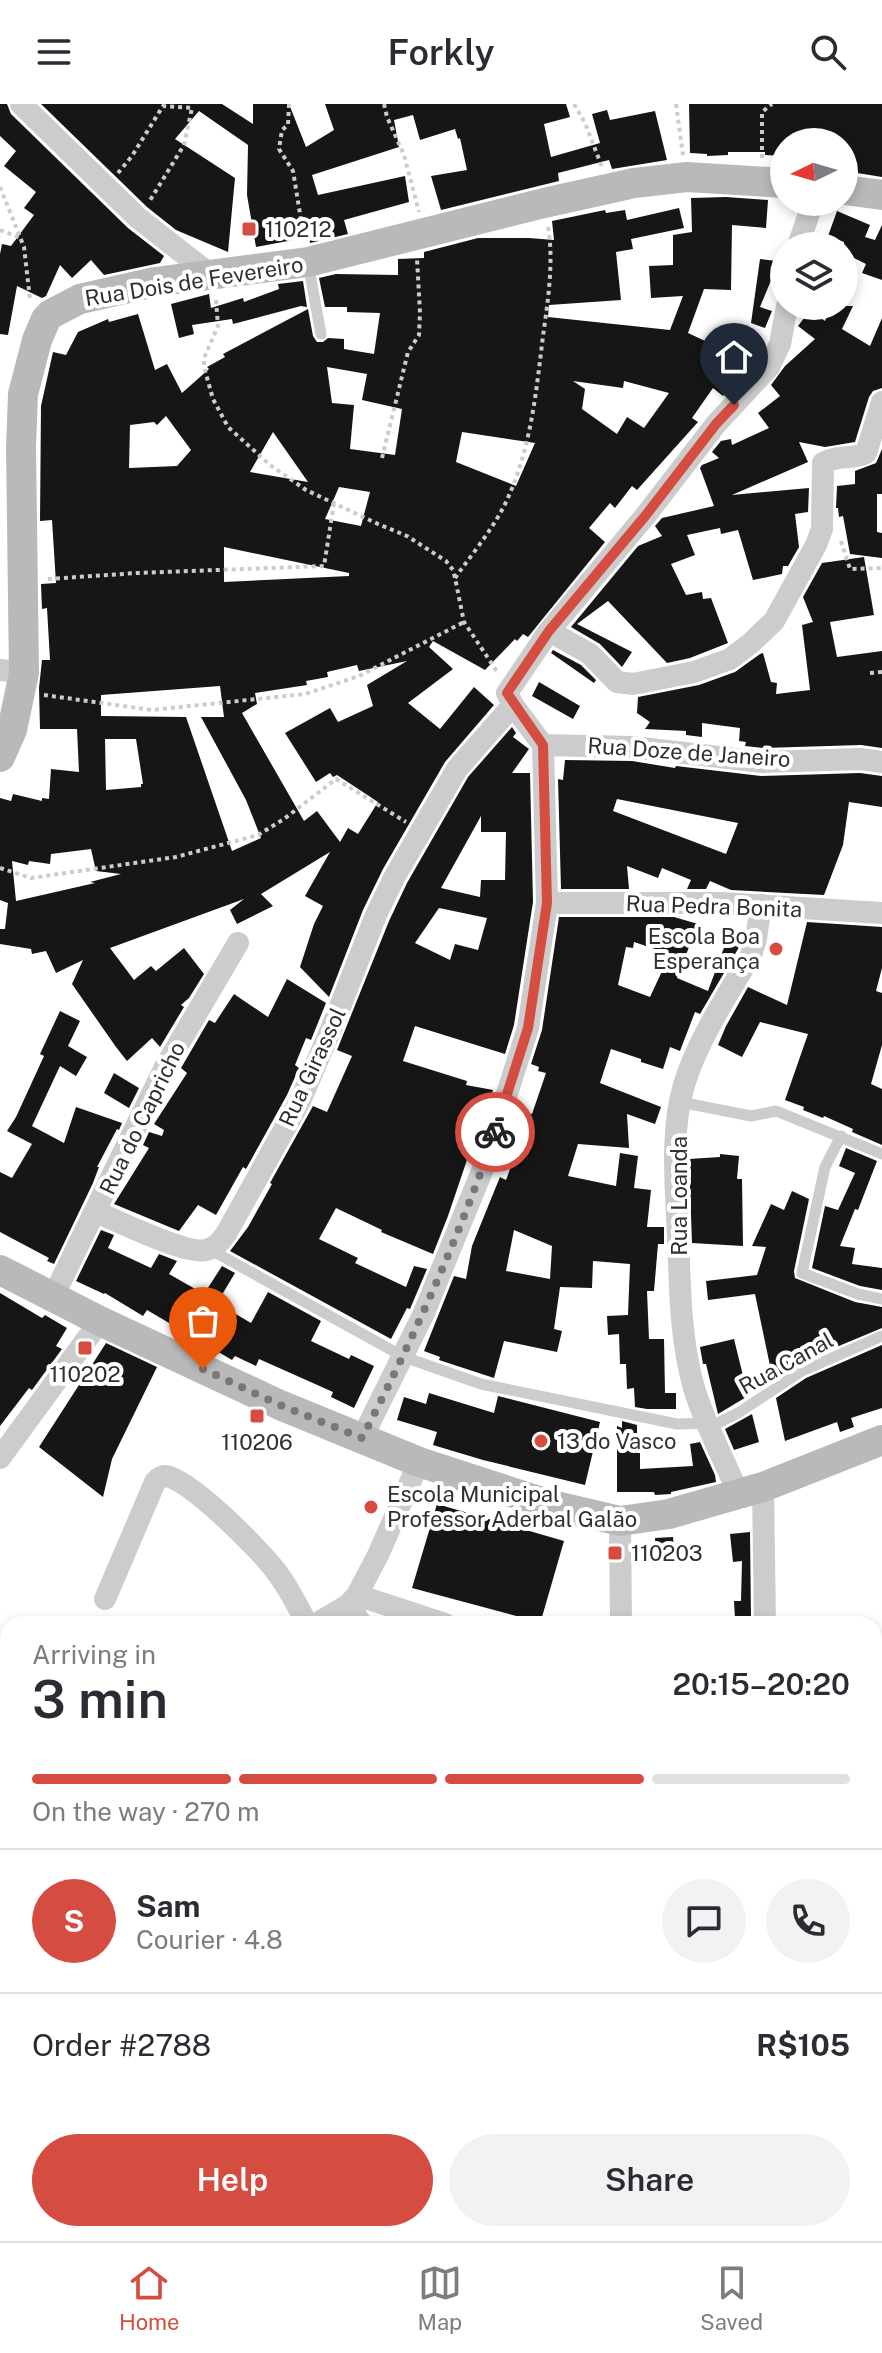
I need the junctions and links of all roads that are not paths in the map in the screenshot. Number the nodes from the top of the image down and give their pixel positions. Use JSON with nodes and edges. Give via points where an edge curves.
{"nodes":[{"id":1,"x":21,"y":104,"type":"edge"},
{"id":2,"x":770,"y":182,"type":"edge"},
{"id":3,"x":858,"y":192,"type":"edge"},
{"id":4,"x":882,"y":195,"type":"edge"},
{"id":5,"x":308,"y":262,"type":"junction"},
{"id":6,"x":211,"y":275,"type":"junction"},
{"id":7,"x":784,"y":320,"type":"edge"},
{"id":8,"x":321,"y":334,"type":"dead end"},
{"id":9,"x":882,"y":402,"type":"edge"},
{"id":10,"x":549,"y":631,"type":"junction"},
{"id":11,"x":15,"y":678,"type":"edge"},
{"id":12,"x":510,"y":699,"type":"junction"},
{"id":13,"x":543,"y":745,"type":"junction"},
{"id":14,"x":0,"y":757,"type":"edge"},
{"id":15,"x":882,"y":762,"type":"edge"},
{"id":16,"x":547,"y":903,"type":"junction"},
{"id":17,"x":761,"y":905,"type":"junction"},
{"id":18,"x":882,"y":913,"type":"edge"},
{"id":19,"x":238,"y":943,"type":"dead end"},
{"id":20,"x":680,"y":1102,"type":"junction"},
{"id":21,"x":841,"y":1136,"type":"junction"},
{"id":22,"x":882,"y":1154,"type":"edge"},
{"id":23,"x":96,"y":1212,"type":"junction"},
{"id":24,"x":210,"y":1249,"type":"junction"},
{"id":25,"x":0,"y":1270,"type":"edge"},
{"id":26,"x":53,"y":1297,"type":"junction"},
{"id":27,"x":882,"y":1299,"type":"edge"},
{"id":28,"x":100,"y":1321,"type":"junction"},
{"id":29,"x":882,"y":1336,"type":"edge"},
{"id":30,"x":404,"y":1357,"type":"junction"},
{"id":31,"x":708,"y":1425,"type":"junction"},
{"id":32,"x":362,"y":1438,"type":"junction"},
{"id":33,"x":882,"y":1440,"type":"edge"},
{"id":34,"x":0,"y":1458,"type":"edge"},
{"id":35,"x":419,"y":1462,"type":"junction"},
{"id":36,"x":751,"y":1491,"type":"junction"},
{"id":37,"x":620,"y":1521,"type":"junction"},
{"id":38,"x":105,"y":1599,"type":"dead end"},
{"id":39,"x":353,"y":1600,"type":"junction"},
{"id":40,"x":620,"y":1601,"type":"junction"},
{"id":41,"x":303,"y":1616,"type":"edge"},
{"id":42,"x":328,"y":1616,"type":"edge"},
{"id":43,"x":359,"y":1616,"type":"edge"},
{"id":44,"x":414,"y":1616,"type":"edge"},
{"id":45,"x":607,"y":1616,"type":"edge"},
{"id":46,"x":621,"y":1616,"type":"edge"},
{"id":47,"x":764,"y":1616,"type":"edge"}],
"edges":[{"from":1,"to":6,"type":"street","via":[[138,218]]},
{"from":2,"to":5,"type":"street","name":"Rua Dois de Fevereiro","via":[[687,177],[610,188]]},
{"from":3,"to":4,"type":"street"},
{"from":5,"to":6,"type":"street","name":"Rua Dois de Fevereiro"},
{"from":5,"to":8,"type":"lane"},
{"from":6,"to":11,"type":"street","name":"Rua Dois de Fevereiro","via":[[70,302],[46,319],[23,394],[23,580]]},
{"from":7,"to":10,"type":"street","name":"Rua Girassol","via":[[769,367],[716,424]]},
{"from":9,"to":10,"type":"street","via":[[866,453],[833,457],[821,466],[822,529],[816,545],[774,621],[730,659],[694,672],[633,684],[617,682],[590,654]]},
{"from":10,"to":12,"type":"street","name":"Rua Girassol"},
{"from":11,"to":14,"type":"street","name":"Rua Dois de Fevereiro","via":[[12,730]]},
{"from":12,"to":13,"type":"street"},
{"from":12,"to":24,"type":"street","name":"Rua Girassol","via":[[457,769],[420,831],[376,915],[300,1101],[226,1234]]},
{"from":13,"to":15,"type":"street","name":"Rua Doze de Janeiro","via":[[633,747],[762,762]]},
{"from":13,"to":16,"type":"street"},
{"from":16,"to":17,"type":"street","name":"Rua Pedra Bonita"},
{"from":16,"to":30,"type":"street","via":[[520,1058],[483,1169]]},
{"from":17,"to":18,"type":"street","name":"Rua Pedra Bonita"},
{"from":17,"to":20,"type":"street","name":"Rua Loanda","via":[[751,955],[694,1058]]},
{"from":19,"to":23,"type":"street","name":"Rua do Capricho","via":[[165,1067]]},
{"from":20,"to":21,"type":"lane","via":[[751,1116],[776,1111]]},
{"from":20,"to":31,"type":"street","name":"Rua Loanda","via":[[676,1211],[682,1321],[694,1386]]},
{"from":21,"to":22,"type":"lane"},
{"from":21,"to":27,"type":"lane","via":[[825,1167],[802,1273]]},
{"from":23,"to":24,"type":"street","via":[[191,1251]]},
{"from":23,"to":26,"type":"street","name":"Rua do Capricho"},
{"from":24,"to":30,"type":"lane"},
{"from":25,"to":26,"type":"street"},
{"from":26,"to":28,"type":"street"},
{"from":28,"to":32,"type":"street"},
{"from":28,"to":34,"type":"street"},
{"from":29,"to":31,"type":"lane","name":"Rua Canal","via":[[802,1371],[738,1413]]},
{"from":30,"to":31,"type":"lane","via":[[481,1384],[677,1424]]},
{"from":30,"to":32,"type":"street"},
{"from":31,"to":36,"type":"street","name":"Rua Loanda"},
{"from":32,"to":35,"type":"street"},
{"from":33,"to":36,"type":"street"},
{"from":35,"to":37,"type":"street"},
{"from":35,"to":39,"type":"street"},
{"from":36,"to":37,"type":"street","via":[[669,1514]]},
{"from":36,"to":47,"type":"street"},
{"from":37,"to":40,"type":"street"},
{"from":38,"to":41,"type":"street","via":[[129,1537],[161,1477],[173,1479],[221,1512],[273,1567]]},
{"from":39,"to":42,"type":"street"},
{"from":39,"to":43,"type":"street"},
{"from":39,"to":44,"type":"street"},
{"from":40,"to":45,"type":"street"},
{"from":40,"to":46,"type":"street"}]}
